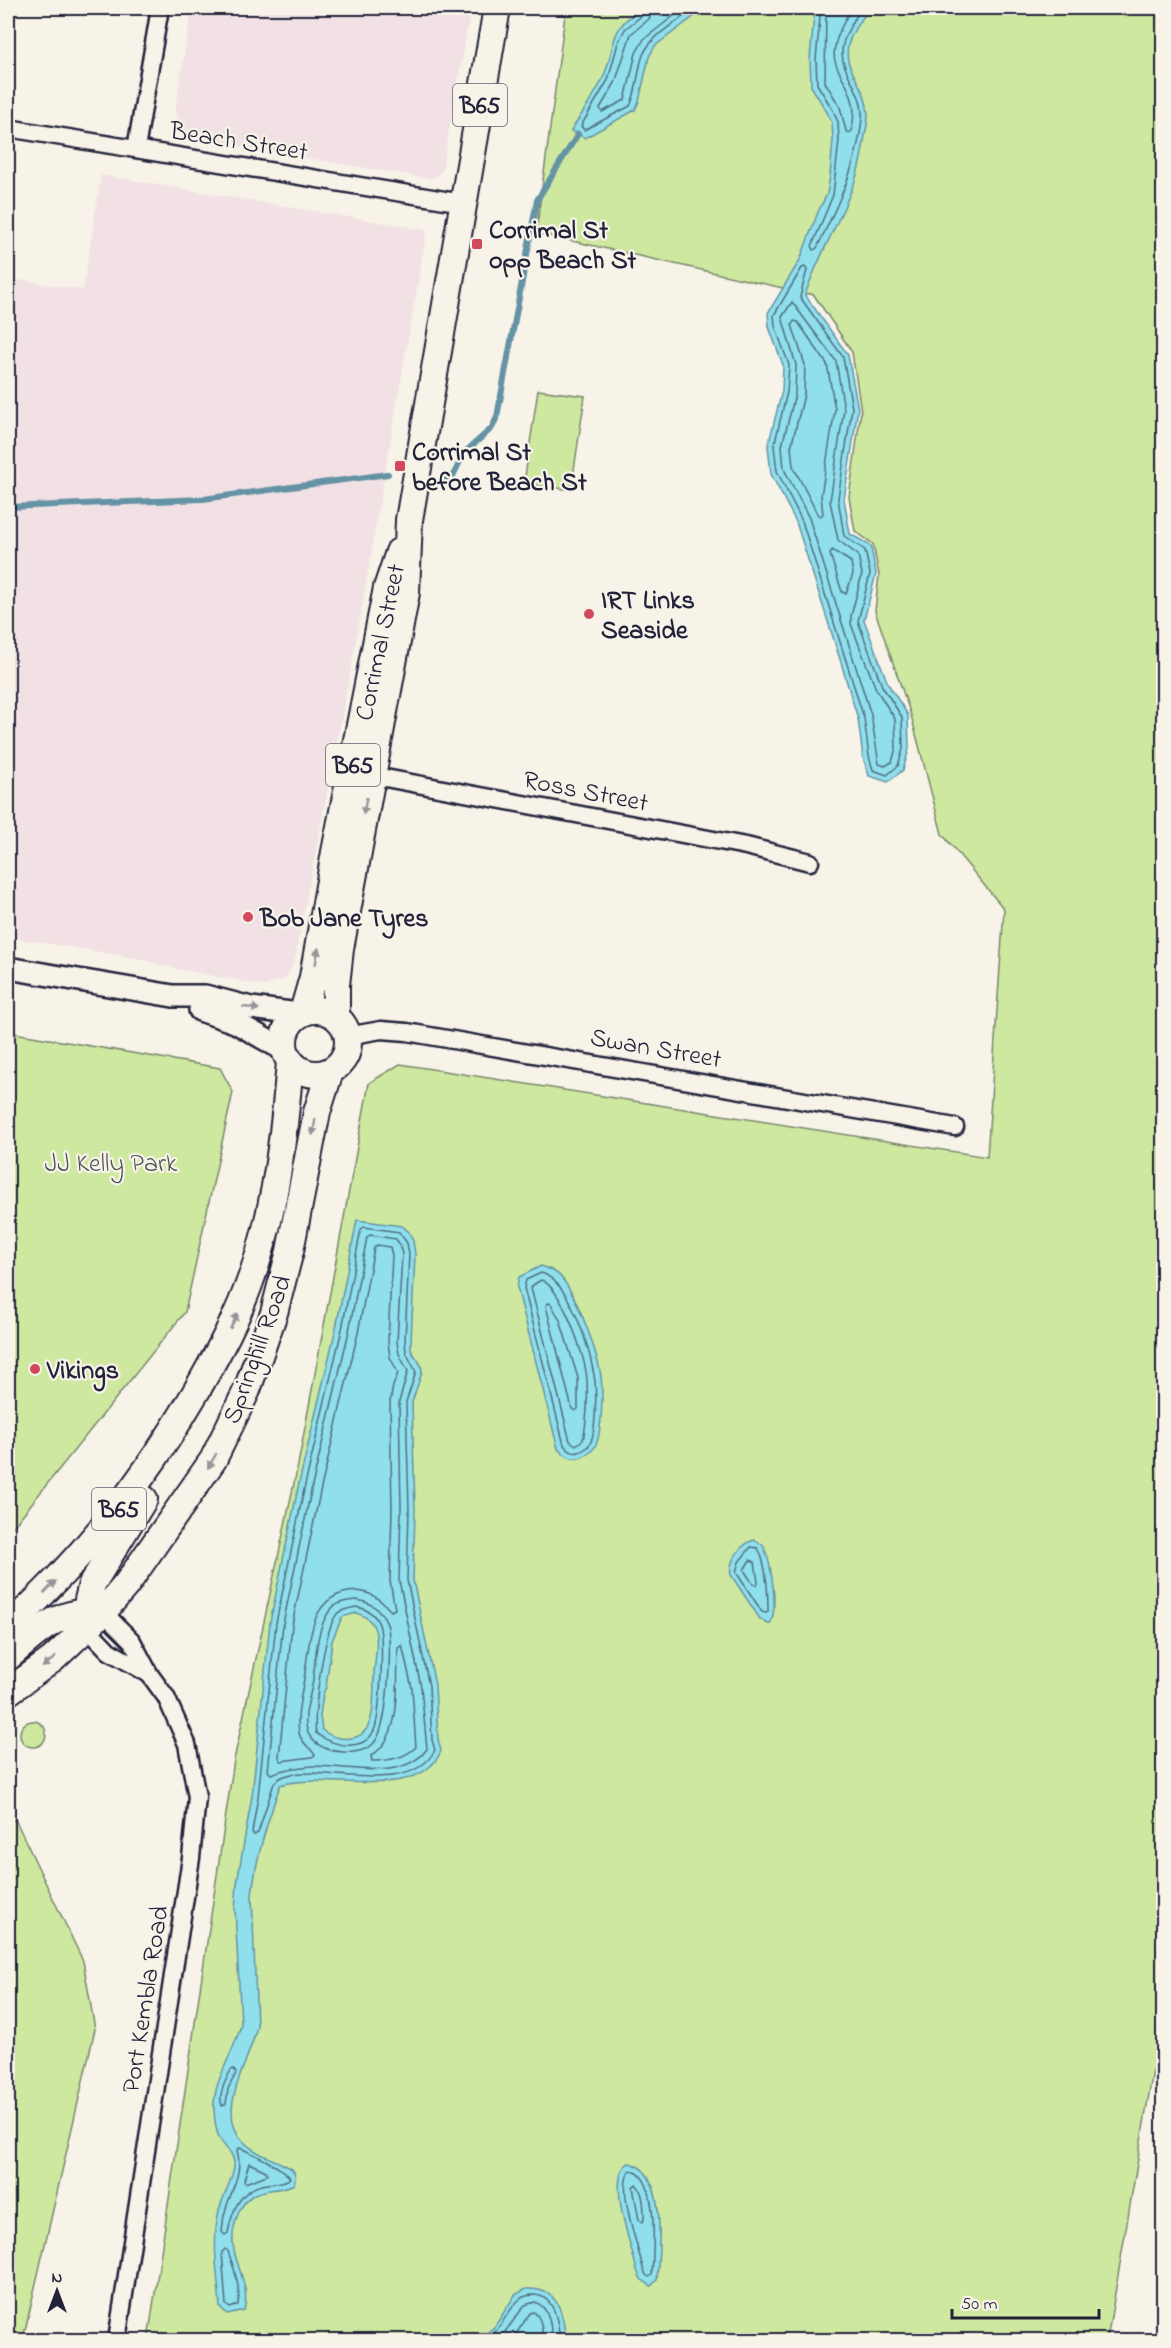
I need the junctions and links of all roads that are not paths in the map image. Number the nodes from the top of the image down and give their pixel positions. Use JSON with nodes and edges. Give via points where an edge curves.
{"nodes":[{"id":1,"x":160,"y":8,"type":"edge"},
{"id":2,"x":497,"y":8,"type":"edge"},
{"id":3,"x":8,"y":128,"type":"edge"},
{"id":4,"x":136,"y":149,"type":"junction"},
{"id":5,"x":463,"y":203,"type":"junction"},
{"id":6,"x":361,"y":774,"type":"junction"},
{"id":7,"x":810,"y":862,"type":"dead end"},
{"id":8,"x":8,"y":968,"type":"edge"},
{"id":9,"x":173,"y":996,"type":"junction"},
{"id":10,"x":301,"y":1013,"type":"junction"},
{"id":11,"x":342,"y":1026,"type":"junction"},
{"id":12,"x":287,"y":1056,"type":"junction"},
{"id":13,"x":330,"y":1071,"type":"junction"},
{"id":14,"x":955,"y":1126,"type":"dead end"},
{"id":15,"x":180,"y":1419,"type":"junction"},
{"id":16,"x":93,"y":1617,"type":"junction"},
{"id":17,"x":8,"y":1627,"type":"edge"},
{"id":18,"x":8,"y":1657,"type":"edge"},
{"id":19,"x":150,"y":1675,"type":"junction"},
{"id":20,"x":8,"y":1692,"type":"edge"},
{"id":21,"x":117,"y":2340,"type":"edge"}],
"edges":[{"from":1,"to":4,"type":"street"},
{"from":2,"to":5,"type":"main road","name":"Corrimal Street","number":"B65"},
{"from":3,"to":4,"type":"street","name":"Beach Street"},
{"from":4,"to":5,"type":"street","name":"Beach Street"},
{"from":5,"to":6,"type":"main road","name":"Corrimal Street","number":"B65","via":[[409,520],[406,593]]},
{"from":6,"to":7,"type":"street","name":"Ross Street","via":[[746,846]]},
{"from":10,"to":6,"type":"main road","name":"Corrimal Street","number":"B65","one_way":true,"via":[[314,977]]},
{"from":6,"to":11,"type":"main road","name":"Corrimal Street","number":"B65","one_way":true,"via":[[336,985]]},
{"from":8,"to":9,"type":"street"},
{"from":9,"to":10,"type":"street","one_way":true,"via":[[205,996],[251,1008]]},
{"from":9,"to":12,"type":"street","via":[[236,1022]]},
{"from":10,"to":11,"type":"main road","via":[[320,1010]]},
{"from":10,"to":12,"type":"main road","number":"B65","via":[[285,1030]]},
{"from":11,"to":13,"type":"main road","number":"B65","via":[[346,1052]]},
{"from":11,"to":14,"type":"street","name":"Swan Street","via":[[407,1032]]},
{"from":12,"to":13,"type":"main road","via":[[309,1074]]},
{"from":15,"to":12,"type":"main road","name":"Springhill Road","number":"B65","one_way":true,"via":[[236,1318],[253,1275],[280,1157]]},
{"from":13,"to":16,"type":"main road","name":"Springhill Road","number":"B65","one_way":true,"via":[[317,1112],[274,1313],[247,1390],[204,1474],[126,1585]]},
{"from":15,"to":16,"type":"main road","via":[[169,1456],[97,1575],[90,1592]]},
{"from":17,"to":15,"type":"main road","name":"Springhill Road","number":"B65","one_way":true,"via":[[48,1589],[113,1515]]},
{"from":16,"to":18,"type":"main road","via":[[74,1612],[51,1621]]},
{"from":16,"to":19,"type":"street","name":"Port Kembla Road","via":[[132,1641]]},
{"from":16,"to":19,"type":"street","name":"Port Kembla Road","via":[[109,1652]]},
{"from":16,"to":20,"type":"main road","name":"Springhill Road","number":"B65","one_way":true,"via":[[52,1659]]},
{"from":19,"to":21,"type":"street","name":"Port Kembla Road","via":[[170,1705],[188,1744],[195,1782],[196,1824]]}]}
